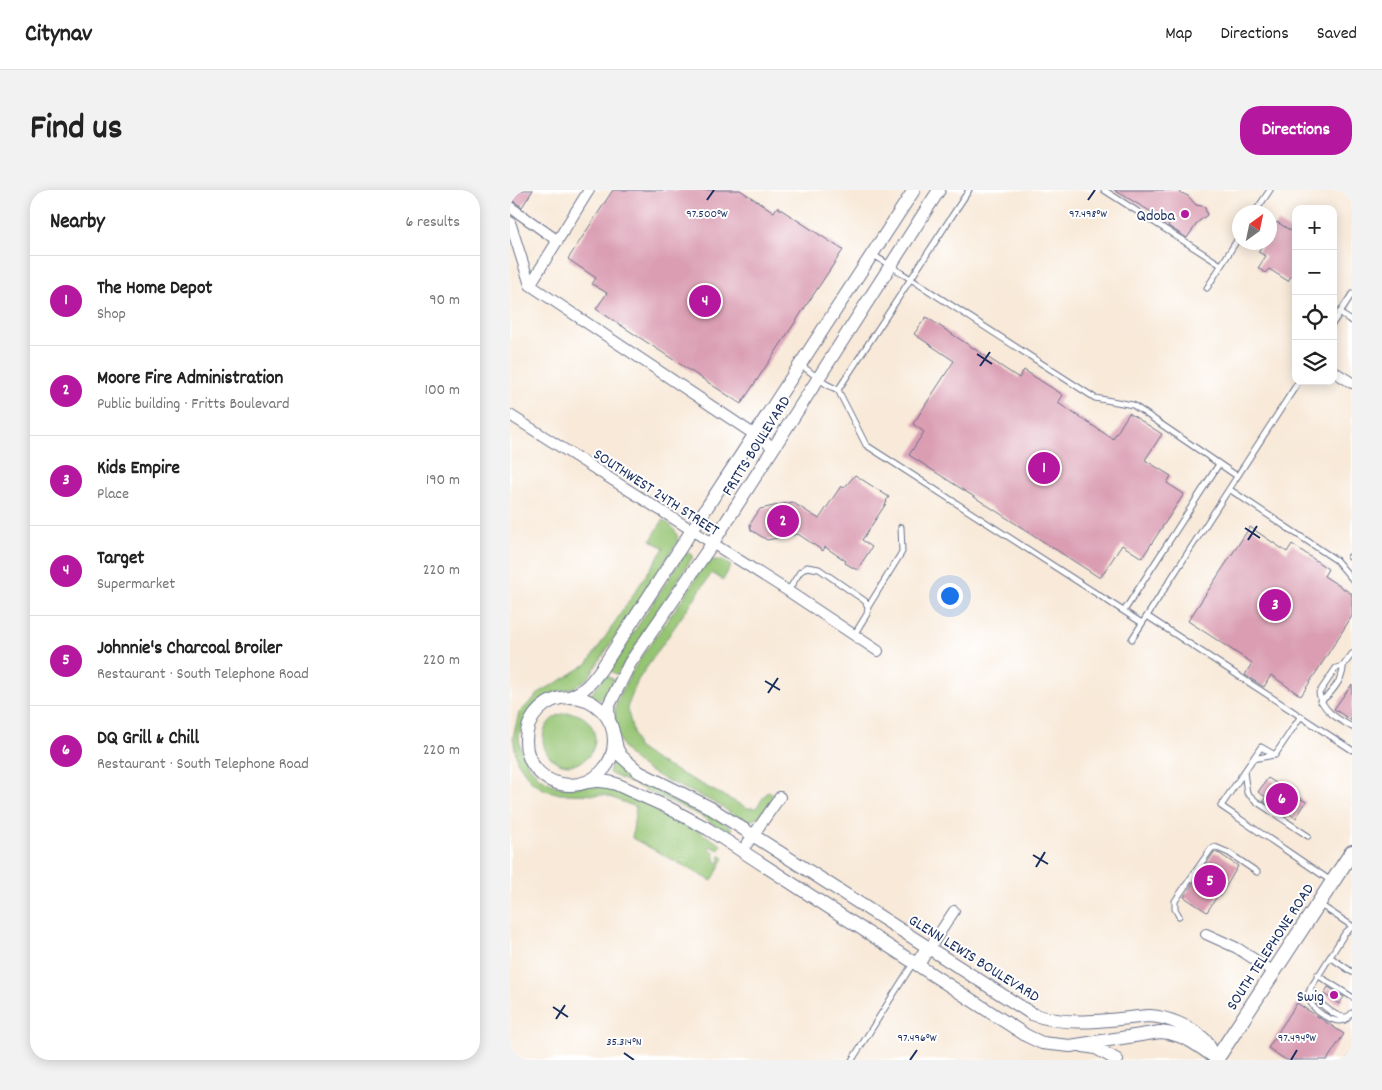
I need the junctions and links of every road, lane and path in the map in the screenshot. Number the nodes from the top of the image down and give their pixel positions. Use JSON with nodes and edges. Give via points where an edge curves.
{"nodes":[{"id":1,"x":589,"y":190,"type":"edge"},
{"id":2,"x":914,"y":190,"type":"edge"},
{"id":3,"x":939,"y":190,"type":"edge"},
{"id":4,"x":970,"y":190,"type":"edge"},
{"id":5,"x":1104,"y":190,"type":"edge"},
{"id":6,"x":1270,"y":190,"type":"edge"},
{"id":7,"x":1260,"y":205,"type":"edge"},
{"id":8,"x":510,"y":207,"type":"edge"},
{"id":9,"x":510,"y":222,"type":"edge"},
{"id":10,"x":558,"y":241,"type":"junction"},
{"id":11,"x":1232,"y":249,"type":"edge"},
{"id":12,"x":872,"y":254,"type":"junction"},
{"id":13,"x":1222,"y":265,"type":"junction"},
{"id":14,"x":890,"y":266,"type":"junction"},
{"id":15,"x":911,"y":279,"type":"junction"},
{"id":16,"x":530,"y":285,"type":"junction"},
{"id":17,"x":1207,"y":288,"type":"dead end"},
{"id":18,"x":1352,"y":294,"type":"edge"},
{"id":19,"x":1340,"y":313,"type":"junction"},
{"id":20,"x":1337,"y":317,"type":"edge"},
{"id":21,"x":1352,"y":321,"type":"edge"},
{"id":22,"x":800,"y":364,"type":"junction"},
{"id":23,"x":1337,"y":374,"type":"edge"},
{"id":24,"x":817,"y":378,"type":"junction"},
{"id":25,"x":1352,"y":383,"type":"edge"},
{"id":26,"x":1296,"y":385,"type":"edge"},
{"id":27,"x":838,"y":390,"type":"junction"},
{"id":28,"x":510,"y":415,"type":"edge"},
{"id":29,"x":756,"y":434,"type":"junction"},
{"id":30,"x":773,"y":447,"type":"junction"},
{"id":31,"x":1219,"y":464,"type":"junction"},
{"id":32,"x":1237,"y":476,"type":"junction"},
{"id":33,"x":1229,"y":489,"type":"junction"},
{"id":34,"x":901,"y":527,"type":"dead end"},
{"id":35,"x":692,"y":531,"type":"junction"},
{"id":36,"x":712,"y":544,"type":"junction"},
{"id":37,"x":1352,"y":579,"type":"edge"},
{"id":38,"x":788,"y":591,"type":"junction"},
{"id":39,"x":868,"y":607,"type":"junction"},
{"id":40,"x":1124,"y":612,"type":"junction"},
{"id":41,"x":1147,"y":616,"type":"junction"},
{"id":42,"x":1142,"y":623,"type":"junction"},
{"id":43,"x":854,"y":635,"type":"junction"},
{"id":44,"x":1132,"y":639,"type":"dead end"},
{"id":45,"x":878,"y":652,"type":"dead end"},
{"id":46,"x":1351,"y":655,"type":"edge"},
{"id":47,"x":1343,"y":666,"type":"junction"},
{"id":48,"x":569,"y":697,"type":"junction"},
{"id":49,"x":1320,"y":701,"type":"junction"},
{"id":50,"x":1300,"y":716,"type":"junction"},
{"id":51,"x":609,"y":721,"type":"junction"},
{"id":52,"x":1352,"y":727,"type":"edge"},
{"id":53,"x":614,"y":735,"type":"junction"},
{"id":54,"x":1352,"y":750,"type":"edge"},
{"id":55,"x":1275,"y":755,"type":"junction"},
{"id":56,"x":1253,"y":759,"type":"junction"},
{"id":57,"x":1244,"y":772,"type":"junction"},
{"id":58,"x":580,"y":784,"type":"junction"},
{"id":59,"x":780,"y":797,"type":"dead end"},
{"id":60,"x":753,"y":835,"type":"junction"},
{"id":61,"x":1308,"y":836,"type":"dead end"},
{"id":62,"x":742,"y":851,"type":"junction"},
{"id":63,"x":1352,"y":852,"type":"edge"},
{"id":64,"x":1257,"y":872,"type":"dead end"},
{"id":65,"x":1332,"y":882,"type":"junction"},
{"id":66,"x":1318,"y":904,"type":"junction"},
{"id":67,"x":954,"y":911,"type":"dead end"},
{"id":68,"x":1179,"y":916,"type":"dead end"},
{"id":69,"x":1352,"y":926,"type":"edge"},
{"id":70,"x":1206,"y":934,"type":"dead end"},
{"id":71,"x":927,"y":946,"type":"junction"},
{"id":72,"x":1330,"y":957,"type":"junction"},
{"id":73,"x":915,"y":964,"type":"junction"},
{"id":74,"x":1274,"y":972,"type":"junction"},
{"id":75,"x":1352,"y":972,"type":"edge"},
{"id":76,"x":1318,"y":975,"type":"junction"},
{"id":77,"x":1352,"y":997,"type":"edge"},
{"id":78,"x":1351,"y":1014,"type":"edge"},
{"id":79,"x":1076,"y":1045,"type":"junction"},
{"id":80,"x":1352,"y":1056,"type":"edge"},
{"id":81,"x":852,"y":1060,"type":"edge"},
{"id":82,"x":1117,"y":1060,"type":"edge"},
{"id":83,"x":1217,"y":1060,"type":"edge"},
{"id":84,"x":1350,"y":1060,"type":"edge"}],
"edges":[{"from":1,"to":10,"type":"street"},
{"from":2,"to":12,"type":"street","name":"FRITTS BOULEVARD"},
{"from":3,"to":14,"type":"street","name":"FRITTS BOULEVARD"},
{"from":4,"to":15,"type":"lane"},
{"from":5,"to":13,"type":"lane"},
{"from":6,"to":7,"type":"lane"},
{"from":8,"to":10,"type":"street"},
{"from":9,"to":16,"type":"street"},
{"from":10,"to":16,"type":"street"},
{"from":11,"to":13,"type":"lane"},
{"from":12,"to":14,"type":"lane"},
{"from":12,"to":22,"type":"street","name":"FRITTS BOULEVARD"},
{"from":13,"to":17,"type":"lane"},
{"from":14,"to":15,"type":"lane"},
{"from":14,"to":24,"type":"street","name":"FRITTS BOULEVARD"},
{"from":15,"to":27,"type":"lane"},
{"from":15,"to":31,"type":"lane","via":[[1095,398],[1133,405]]},
{"from":16,"to":29,"type":"street"},
{"from":18,"to":19,"type":"lane"},
{"from":19,"to":20,"type":"lane"},
{"from":19,"to":21,"type":"lane"},
{"from":22,"to":24,"type":"lane"},
{"from":22,"to":29,"type":"street","name":"FRITTS BOULEVARD"},
{"from":23,"to":25,"type":"street"},
{"from":24,"to":27,"type":"lane"},
{"from":24,"to":30,"type":"street","name":"FRITTS BOULEVARD"},
{"from":26,"to":32,"type":"lane"},
{"from":27,"to":40,"type":"lane","via":[[866,445]]},
{"from":28,"to":35,"type":"street","name":"SOUTHWEST 24TH STREET"},
{"from":29,"to":30,"type":"street"},
{"from":29,"to":35,"type":"street","name":"FRITTS BOULEVARD"},
{"from":30,"to":36,"type":"street","name":"FRITTS BOULEVARD"},
{"from":31,"to":32,"type":"lane"},
{"from":31,"to":40,"type":"lane"},
{"from":32,"to":33,"type":"lane"},
{"from":33,"to":37,"type":"lane","via":[[1336,560]]},
{"from":33,"to":41,"type":"lane"},
{"from":34,"to":39,"type":"lane","via":[[902,552]]},
{"from":35,"to":36,"type":"street","name":"SOUTHWEST 24TH STREET"},
{"from":35,"to":48,"type":"street","name":"FRITTS BOULEVARD","via":[[602,668],[580,693]]},
{"from":36,"to":38,"type":"street","name":"SOUTHWEST 24TH STREET"},
{"from":36,"to":51,"type":"street","name":"FRITTS BOULEVARD","via":[[630,663],[608,707]]},
{"from":38,"to":39,"type":"lane","via":[[800,572],[808,567],[819,569]]},
{"from":38,"to":43,"type":"street","name":"SOUTHWEST 24TH STREET"},
{"from":39,"to":43,"type":"lane"},
{"from":40,"to":42,"type":"lane"},
{"from":41,"to":42,"type":"lane"},
{"from":41,"to":50,"type":"lane"},
{"from":42,"to":44,"type":"lane"},
{"from":43,"to":45,"type":"street","name":"SOUTHWEST 24TH STREET"},
{"from":46,"to":47,"type":"lane"},
{"from":47,"to":49,"type":"lane","via":[[1344,672],[1327,698]]},
{"from":47,"to":49,"type":"lane","via":[[1336,668],[1319,693]]},
{"from":48,"to":51,"type":"street","via":[[584,699],[597,706]]},
{"from":48,"to":58,"type":"street","via":[[555,699],[532,718],[526,746],[539,772],[552,780]]},
{"from":49,"to":52,"type":"lane","via":[[1336,718]]},
{"from":50,"to":54,"type":"lane"},
{"from":50,"to":55,"type":"lane"},
{"from":51,"to":53,"type":"street"},
{"from":53,"to":58,"type":"street","via":[[614,747],[605,768]]},
{"from":53,"to":60,"type":"street","name":"GLENN LEWIS BOULEVARD","via":[[621,756],[639,772],[709,807]]},
{"from":55,"to":56,"type":"lane"},
{"from":55,"to":56,"type":"lane","via":[[1261,747]]},
{"from":56,"to":57,"type":"lane"},
{"from":57,"to":61,"type":"lane","via":[[1247,793]]},
{"from":57,"to":65,"type":"lane","via":[[1221,806]]},
{"from":58,"to":62,"type":"street","via":[[604,780],[630,790],[688,817]]},
{"from":59,"to":60,"type":"street"},
{"from":60,"to":62,"type":"street"},
{"from":60,"to":71,"type":"street","name":"GLENN LEWIS BOULEVARD"},
{"from":62,"to":73,"type":"street"},
{"from":63,"to":65,"type":"main road","name":"SOUTH TELEPHONE ROAD"},
{"from":64,"to":68,"type":"lane","via":[[1228,853],[1215,847],[1211,849],[1175,901]]},
{"from":65,"to":66,"type":"main road","name":"SOUTH TELEPHONE ROAD"},
{"from":66,"to":69,"type":"lane"},
{"from":66,"to":74,"type":"main road","name":"SOUTH TELEPHONE ROAD"},
{"from":67,"to":71,"type":"street"},
{"from":69,"to":72,"type":"lane"},
{"from":70,"to":74,"type":"street"},
{"from":71,"to":73,"type":"street"},
{"from":71,"to":83,"type":"street","name":"GLENN LEWIS BOULEVARD","via":[[1032,1014],[1063,1022],[1161,1017],[1204,1039]]},
{"from":72,"to":75,"type":"lane"},
{"from":72,"to":76,"type":"lane"},
{"from":73,"to":79,"type":"street","via":[[1027,1036],[1057,1045]]},
{"from":73,"to":81,"type":"lane"},
{"from":74,"to":83,"type":"main road","name":"SOUTH TELEPHONE ROAD"},
{"from":76,"to":77,"type":"lane"},
{"from":76,"to":78,"type":"lane","via":[[1310,989],[1311,995],[1339,1016],[1344,1018]]},
{"from":79,"to":82,"type":"street","via":[[1096,1048]]},
{"from":79,"to":83,"type":"street","via":[[1160,1032],[1187,1038]]},
{"from":80,"to":84,"type":"lane"}]}
